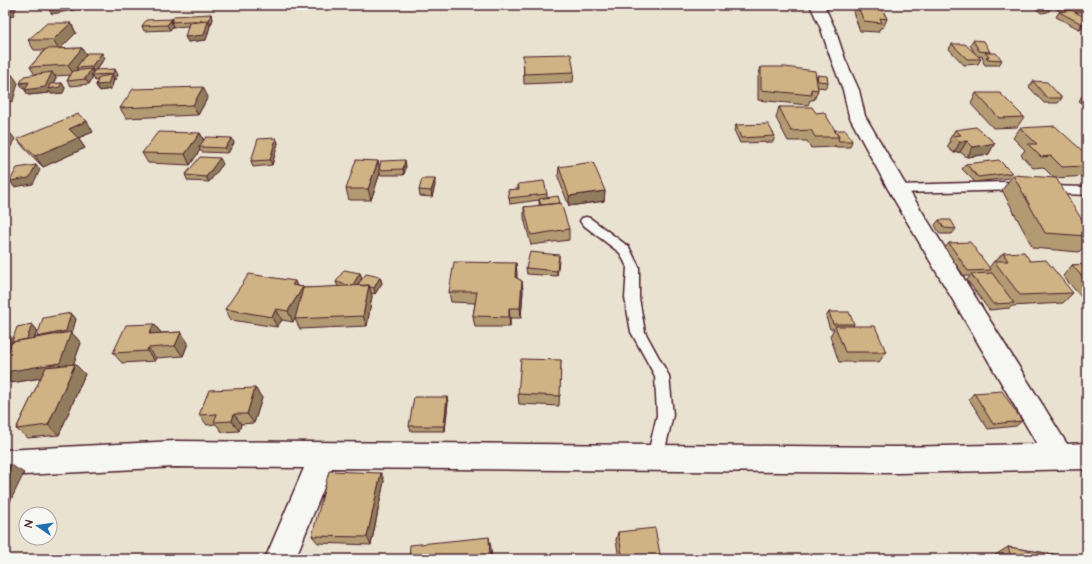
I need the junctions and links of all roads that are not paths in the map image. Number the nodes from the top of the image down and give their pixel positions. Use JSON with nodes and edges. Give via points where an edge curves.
{"nodes":[{"id":1,"x":816,"y":5,"type":"edge"},
{"id":2,"x":898,"y":188,"type":"junction"},
{"id":3,"x":1087,"y":191,"type":"edge"},
{"id":4,"x":586,"y":221,"type":"dead end"},
{"id":5,"x":323,"y":456,"type":"junction"},
{"id":6,"x":1060,"y":456,"type":"junction"},
{"id":7,"x":1087,"y":456,"type":"edge"},
{"id":8,"x":655,"y":458,"type":"junction"},
{"id":9,"x":5,"y":463,"type":"edge"},
{"id":10,"x":280,"y":559,"type":"edge"}],
"edges":[{"from":1,"to":2,"type":"street","via":[[851,90],[857,116]]},
{"from":2,"to":3,"type":"lane","via":[[1004,186]]},
{"from":2,"to":6,"type":"street"},
{"from":4,"to":8,"type":"lane","via":[[625,250],[633,267],[632,298],[638,332],[662,376],[665,415]]},
{"from":5,"to":8,"type":"street"},
{"from":5,"to":9,"type":"street","via":[[175,454]]},
{"from":5,"to":10,"type":"street"},
{"from":6,"to":7,"type":"street"},
{"from":6,"to":8,"type":"street","via":[[898,460]]}]}
